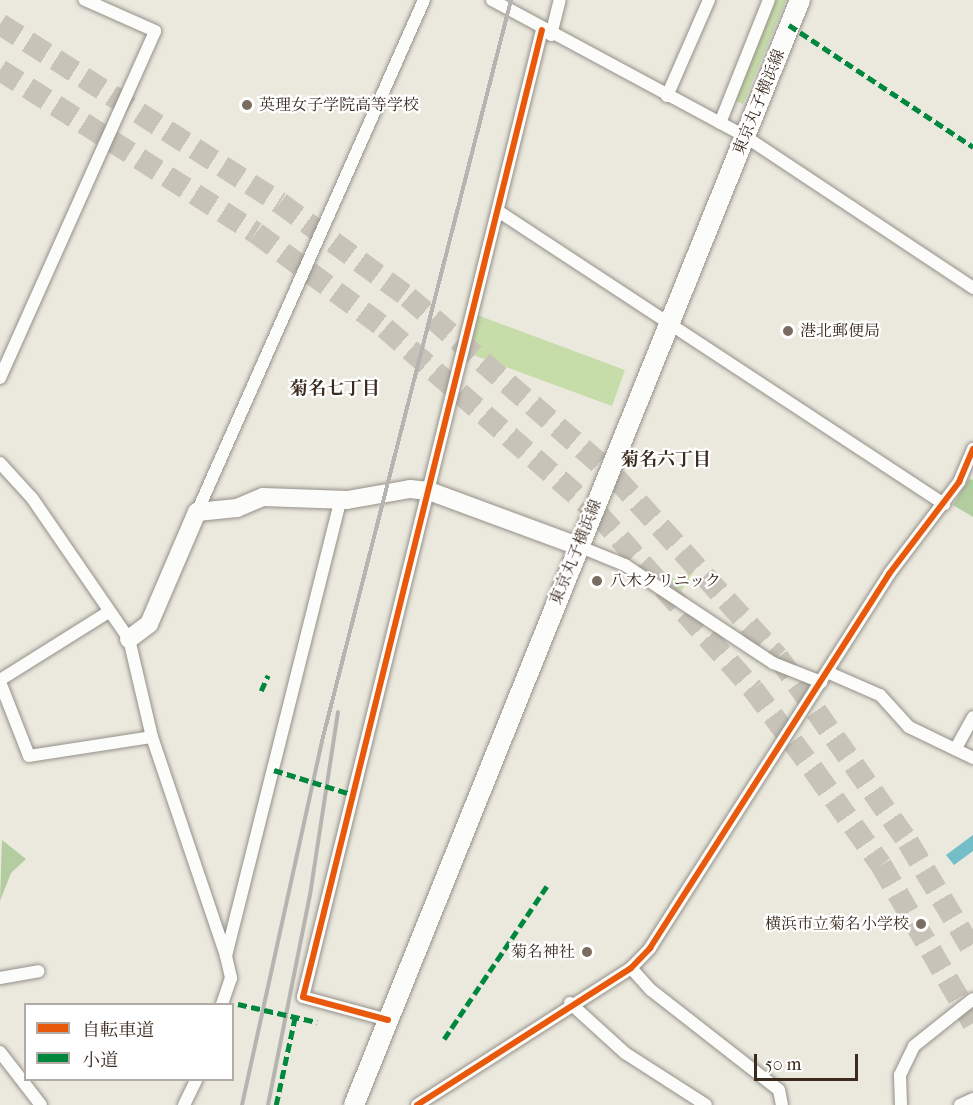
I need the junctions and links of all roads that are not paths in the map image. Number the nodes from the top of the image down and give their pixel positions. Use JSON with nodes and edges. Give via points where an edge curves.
{"nodes":[{"id":1,"x":85,"y":0,"type":"edge"},
{"id":2,"x":424,"y":0,"type":"edge"},
{"id":3,"x":492,"y":0,"type":"edge"},
{"id":4,"x":560,"y":0,"type":"edge"},
{"id":5,"x":709,"y":0,"type":"edge"},
{"id":6,"x":769,"y":0,"type":"edge"},
{"id":7,"x":800,"y":0,"type":"edge"},
{"id":8,"x":547,"y":33,"type":"junction"},
{"id":9,"x":667,"y":96,"type":"junction"},
{"id":10,"x":720,"y":123,"type":"junction"},
{"id":11,"x":746,"y":137,"type":"junction"},
{"id":12,"x":498,"y":211,"type":"junction"},
{"id":13,"x":973,"y":288,"type":"edge"},
{"id":14,"x":669,"y":324,"type":"junction"},
{"id":15,"x":0,"y":378,"type":"edge"},
{"id":16,"x":973,"y":449,"type":"edge"},
{"id":17,"x":0,"y":463,"type":"edge"},
{"id":18,"x":429,"y":491,"type":"junction"},
{"id":19,"x":341,"y":499,"type":"junction"},
{"id":20,"x":944,"y":504,"type":"junction"},
{"id":21,"x":197,"y":512,"type":"junction"},
{"id":22,"x":578,"y":546,"type":"junction"},
{"id":23,"x":107,"y":613,"type":"junction"},
{"id":24,"x":129,"y":639,"type":"junction"},
{"id":25,"x":824,"y":677,"type":"junction"},
{"id":26,"x":0,"y":681,"type":"edge"},
{"id":27,"x":973,"y":717,"type":"edge"},
{"id":28,"x":152,"y":737,"type":"junction"},
{"id":29,"x":956,"y":748,"type":"junction"},
{"id":30,"x":973,"y":758,"type":"edge"},
{"id":31,"x":226,"y":956,"type":"junction"},
{"id":32,"x":632,"y":968,"type":"junction"},
{"id":33,"x":38,"y":971,"type":"dead end"},
{"id":34,"x":0,"y":978,"type":"edge"},
{"id":35,"x":973,"y":999,"type":"edge"},
{"id":36,"x":223,"y":1003,"type":"edge"},
{"id":37,"x":570,"y":1003,"type":"junction"},
{"id":38,"x":388,"y":1020,"type":"junction"},
{"id":39,"x":0,"y":1052,"type":"edge"},
{"id":40,"x":196,"y":1081,"type":"edge"},
{"id":41,"x":973,"y":1099,"type":"edge"},
{"id":42,"x":41,"y":1105,"type":"edge"},
{"id":43,"x":184,"y":1105,"type":"edge"},
{"id":44,"x":354,"y":1105,"type":"edge"},
{"id":45,"x":417,"y":1105,"type":"edge"},
{"id":46,"x":706,"y":1105,"type":"edge"},
{"id":47,"x":782,"y":1105,"type":"edge"},
{"id":48,"x":901,"y":1105,"type":"edge"},
{"id":49,"x":960,"y":1105,"type":"edge"}],
"edges":[{"from":1,"to":15,"type":"street","via":[[155,31]]},
{"from":2,"to":21,"type":"street"},
{"from":3,"to":8,"type":"street"},
{"from":4,"to":8,"type":"street"},
{"from":5,"to":9,"type":"street"},
{"from":6,"to":10,"type":"street"},
{"from":7,"to":11,"type":"main road","name":"東京丸子横浜線"},
{"from":8,"to":9,"type":"street"},
{"from":8,"to":12,"type":"street"},
{"from":9,"to":10,"type":"street"},
{"from":10,"to":11,"type":"street"},
{"from":11,"to":13,"type":"street"},
{"from":11,"to":14,"type":"main road","name":"東京丸子横浜線"},
{"from":12,"to":14,"type":"street"},
{"from":12,"to":18,"type":"street"},
{"from":14,"to":20,"type":"street"},
{"from":14,"to":22,"type":"main road","name":"東京丸子横浜線"},
{"from":16,"to":20,"type":"street"},
{"from":17,"to":23,"type":"street","via":[[38,507]]},
{"from":18,"to":19,"type":"street"},
{"from":18,"to":22,"type":"street"},
{"from":18,"to":38,"type":"street","via":[[342,823],[303,997]]},
{"from":19,"to":21,"type":"street","via":[[273,495],[237,508]]},
{"from":19,"to":31,"type":"street"},
{"from":20,"to":25,"type":"street","via":[[889,574]]},
{"from":21,"to":24,"type":"street","via":[[149,624]]},
{"from":22,"to":25,"type":"street","via":[[625,564],[773,663]]},
{"from":22,"to":38,"type":"main road","name":"東京丸子横浜線"},
{"from":23,"to":24,"type":"street"},
{"from":23,"to":26,"type":"street"},
{"from":24,"to":28,"type":"street"},
{"from":25,"to":29,"type":"street","via":[[880,695],[909,727]]},
{"from":25,"to":32,"type":"street","via":[[670,924]]},
{"from":26,"to":28,"type":"street","via":[[29,756]]},
{"from":27,"to":29,"type":"street"},
{"from":28,"to":31,"type":"street"},
{"from":29,"to":30,"type":"street"},
{"from":31,"to":36,"type":"street","via":[[231,978]]},
{"from":32,"to":37,"type":"street"},
{"from":32,"to":47,"type":"street","via":[[651,990],[779,1090]]},
{"from":33,"to":34,"type":"street"},
{"from":35,"to":48,"type":"street","via":[[914,1046],[900,1075]]},
{"from":37,"to":45,"type":"street"},
{"from":37,"to":46,"type":"street","via":[[625,1053]]},
{"from":38,"to":44,"type":"main road","name":"東京丸子横浜線"},
{"from":39,"to":42,"type":"street"},
{"from":40,"to":43,"type":"street"},
{"from":41,"to":49,"type":"street"}]}
